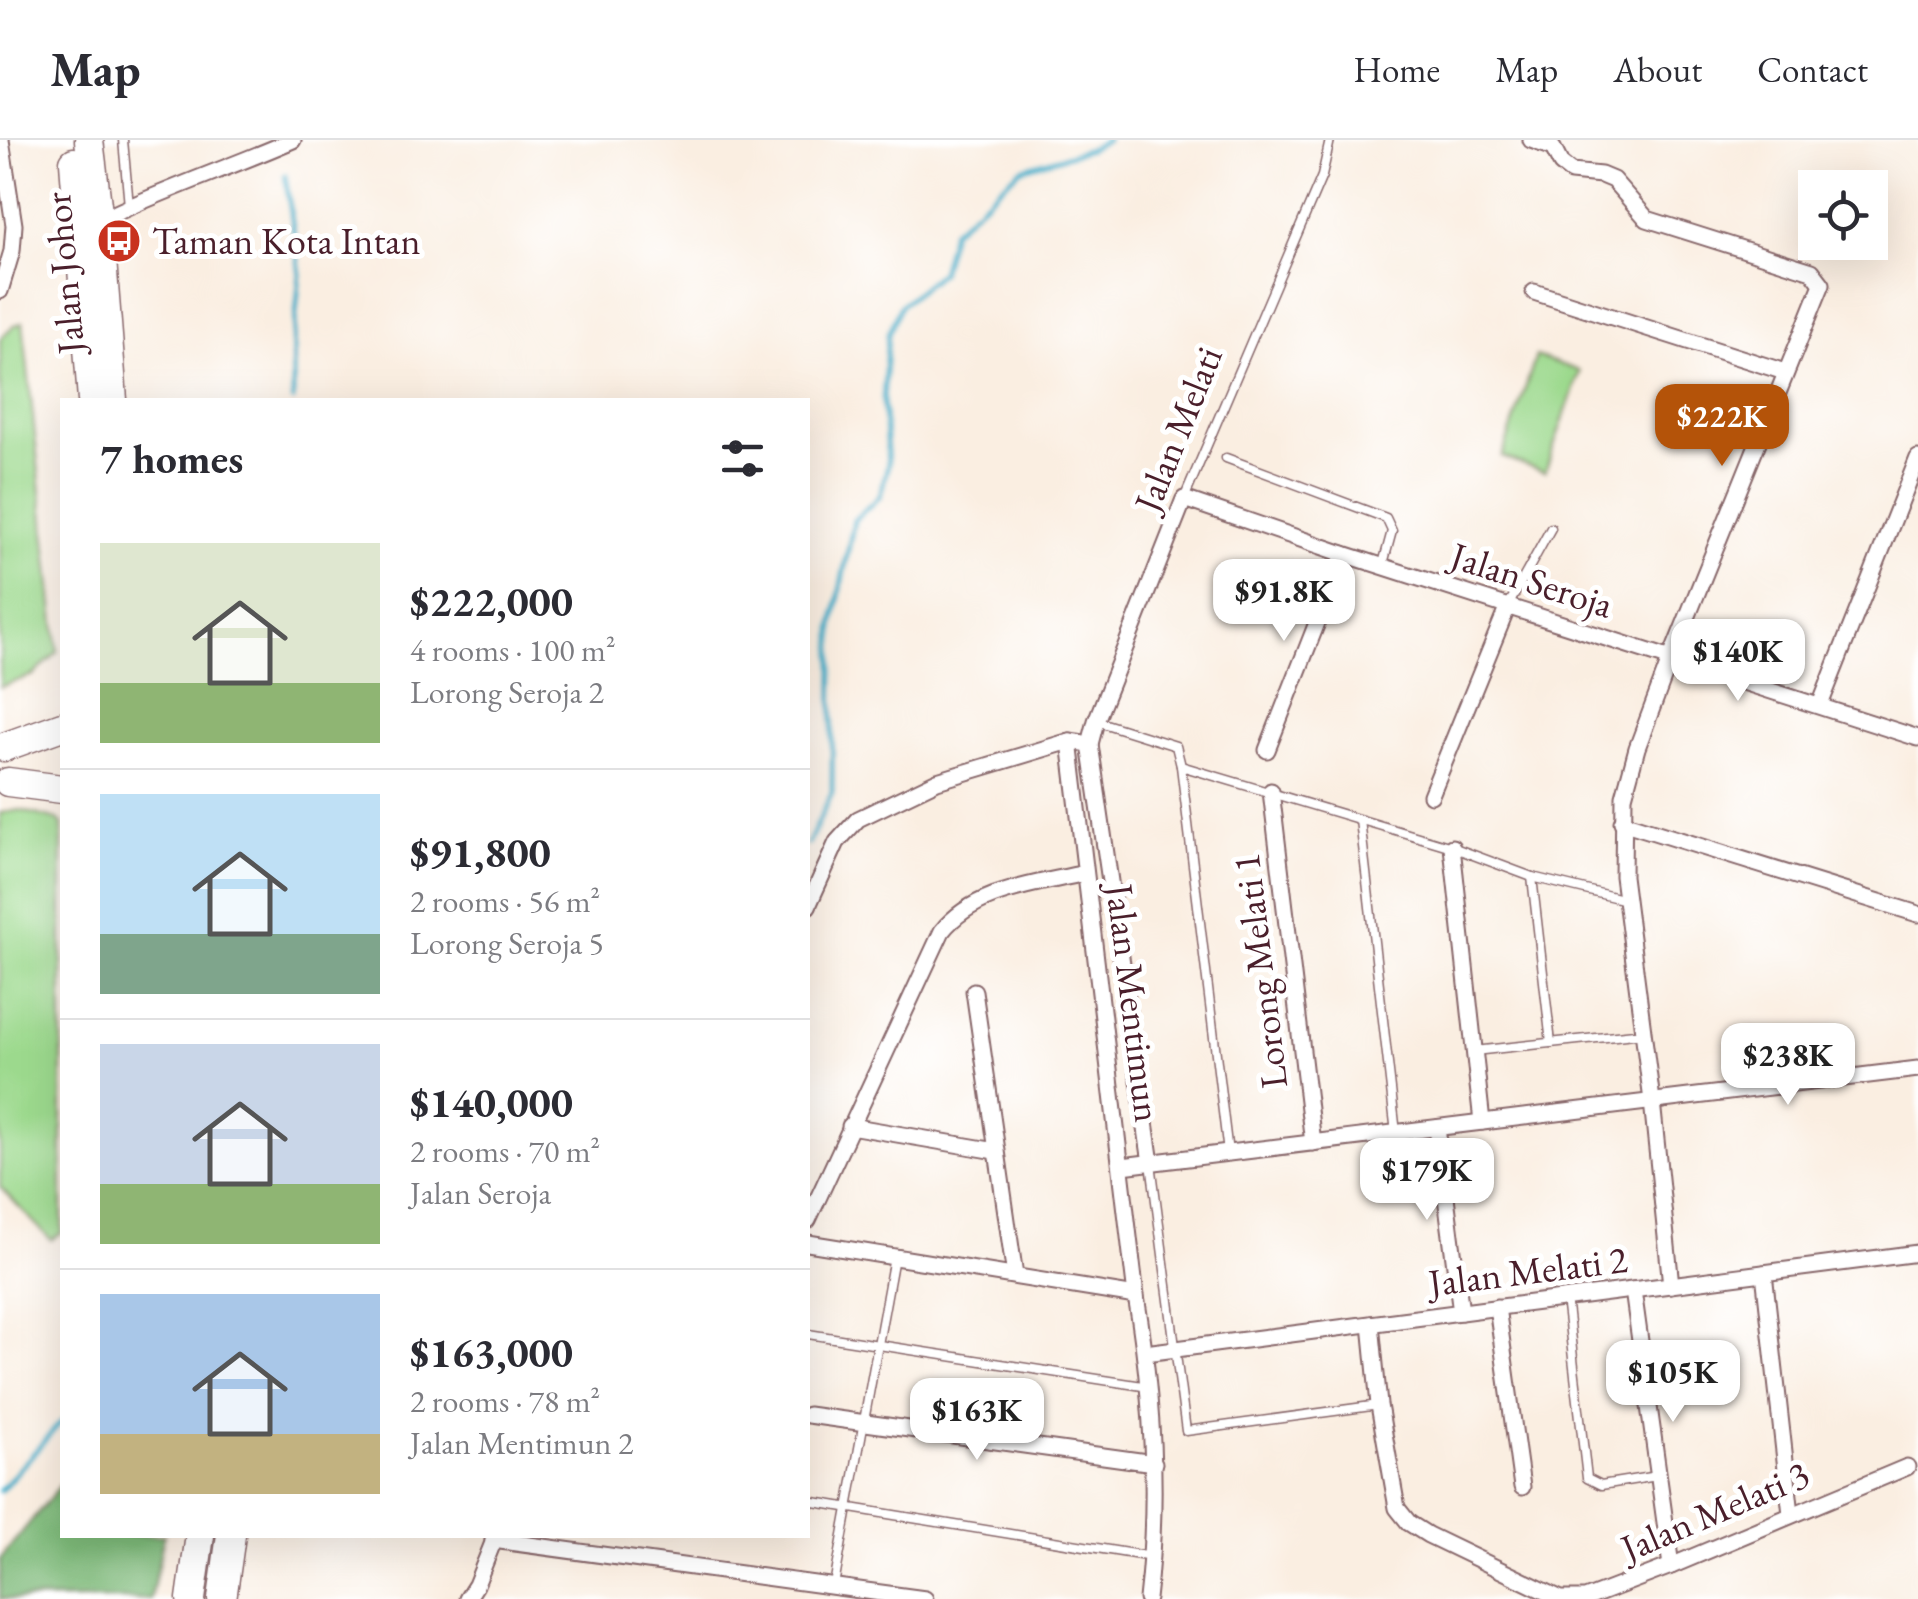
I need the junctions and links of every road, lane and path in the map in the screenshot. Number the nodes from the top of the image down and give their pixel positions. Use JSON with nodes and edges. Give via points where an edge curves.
{"nodes":[{"id":1,"x":1,"y":140,"type":"edge"},
{"id":2,"x":72,"y":140,"type":"edge"},
{"id":3,"x":89,"y":140,"type":"edge"},
{"id":4,"x":123,"y":140,"type":"edge"},
{"id":5,"x":293,"y":140,"type":"edge"},
{"id":6,"x":1330,"y":140,"type":"edge"},
{"id":7,"x":1531,"y":140,"type":"edge"},
{"id":8,"x":130,"y":206,"type":"junction"},
{"id":9,"x":99,"y":221,"type":"junction"},
{"id":10,"x":2,"y":280,"type":"edge"},
{"id":11,"x":1534,"y":292,"type":"dead end"},
{"id":12,"x":1785,"y":372,"type":"junction"},
{"id":13,"x":92,"y":398,"type":"edge"},
{"id":14,"x":113,"y":398,"type":"edge"},
{"id":15,"x":1226,"y":458,"type":"dead end"},
{"id":16,"x":1918,"y":458,"type":"edge"},
{"id":17,"x":1184,"y":499,"type":"junction"},
{"id":18,"x":1551,"y":528,"type":"dead end"},
{"id":19,"x":1344,"y":554,"type":"junction"},
{"id":20,"x":1382,"y":566,"type":"junction"},
{"id":21,"x":1508,"y":606,"type":"junction"},
{"id":22,"x":1670,"y":660,"type":"junction"},
{"id":23,"x":1820,"y":705,"type":"junction"},
{"id":24,"x":1096,"y":720,"type":"junction"},
{"id":25,"x":60,"y":727,"type":"edge"},
{"id":26,"x":1918,"y":738,"type":"edge"},
{"id":27,"x":1070,"y":741,"type":"junction"},
{"id":28,"x":1090,"y":744,"type":"junction"},
{"id":29,"x":4,"y":748,"type":"dead end"},
{"id":30,"x":1267,"y":750,"type":"dead end"},
{"id":31,"x":1181,"y":766,"type":"junction"},
{"id":32,"x":8,"y":782,"type":"dead end"},
{"id":33,"x":60,"y":789,"type":"edge"},
{"id":34,"x":1271,"y":791,"type":"junction"},
{"id":35,"x":1431,"y":795,"type":"dead end"},
{"id":36,"x":1360,"y":820,"type":"junction"},
{"id":37,"x":1622,"y":822,"type":"junction"},
{"id":38,"x":1452,"y":848,"type":"junction"},
{"id":39,"x":1086,"y":873,"type":"junction"},
{"id":40,"x":1532,"y":877,"type":"junction"},
{"id":41,"x":1626,"y":900,"type":"junction"},
{"id":42,"x":810,"y":902,"type":"edge"},
{"id":43,"x":1918,"y":914,"type":"edge"},
{"id":44,"x":974,"y":991,"type":"dead end"},
{"id":45,"x":1644,"y":1032,"type":"junction"},
{"id":46,"x":1551,"y":1042,"type":"junction"},
{"id":47,"x":1474,"y":1052,"type":"junction"},
{"id":48,"x":1918,"y":1069,"type":"edge"},
{"id":49,"x":1652,"y":1102,"type":"junction"},
{"id":50,"x":1482,"y":1122,"type":"junction"},
{"id":51,"x":850,"y":1126,"type":"junction"},
{"id":52,"x":1437,"y":1128,"type":"junction"},
{"id":53,"x":1396,"y":1133,"type":"junction"},
{"id":54,"x":1314,"y":1143,"type":"junction"},
{"id":55,"x":996,"y":1151,"type":"junction"},
{"id":56,"x":1228,"y":1153,"type":"junction"},
{"id":57,"x":1151,"y":1162,"type":"junction"},
{"id":58,"x":1122,"y":1166,"type":"junction"},
{"id":59,"x":810,"y":1216,"type":"edge"},
{"id":60,"x":810,"y":1243,"type":"edge"},
{"id":61,"x":1918,"y":1253,"type":"edge"},
{"id":62,"x":894,"y":1257,"type":"junction"},
{"id":63,"x":1764,"y":1273,"type":"junction"},
{"id":64,"x":1015,"y":1276,"type":"junction"},
{"id":65,"x":1672,"y":1285,"type":"junction"},
{"id":66,"x":1632,"y":1290,"type":"junction"},
{"id":67,"x":1136,"y":1296,"type":"junction"},
{"id":68,"x":1566,"y":1298,"type":"junction"},
{"id":69,"x":1497,"y":1308,"type":"junction"},
{"id":70,"x":1461,"y":1312,"type":"junction"},
{"id":71,"x":1371,"y":1324,"type":"junction"},
{"id":72,"x":810,"y":1334,"type":"edge"},
{"id":73,"x":877,"y":1346,"type":"junction"},
{"id":74,"x":1175,"y":1349,"type":"junction"},
{"id":75,"x":1146,"y":1353,"type":"junction"},
{"id":76,"x":1150,"y":1387,"type":"junction"},
{"id":77,"x":1379,"y":1405,"type":"junction"},
{"id":78,"x":810,"y":1415,"type":"edge"},
{"id":79,"x":863,"y":1425,"type":"junction"},
{"id":80,"x":1154,"y":1464,"type":"junction"},
{"id":81,"x":1907,"y":1467,"type":"dead end"},
{"id":82,"x":1657,"y":1476,"type":"junction"},
{"id":83,"x":1522,"y":1487,"type":"dead end"},
{"id":84,"x":810,"y":1502,"type":"edge"},
{"id":85,"x":848,"y":1508,"type":"junction"},
{"id":86,"x":1791,"y":1514,"type":"junction"},
{"id":87,"x":200,"y":1538,"type":"edge"},
{"id":88,"x":230,"y":1538,"type":"edge"},
{"id":89,"x":494,"y":1538,"type":"edge"},
{"id":90,"x":1152,"y":1558,"type":"junction"},
{"id":91,"x":1671,"y":1566,"type":"junction"},
{"id":92,"x":834,"y":1585,"type":"junction"},
{"id":93,"x":191,"y":1599,"type":"edge"},
{"id":94,"x":222,"y":1599,"type":"edge"},
{"id":95,"x":467,"y":1599,"type":"edge"},
{"id":96,"x":926,"y":1599,"type":"edge"},
{"id":97,"x":1147,"y":1599,"type":"edge"}],
"edges":[{"from":1,"to":10,"type":"street","via":[[14,224]]},
{"from":2,"to":13,"type":"highway","name":"Jalan Johor"},
{"from":3,"to":9,"type":"highway","name":"Jalan Johor"},
{"from":4,"to":8,"type":"lane"},
{"from":5,"to":8,"type":"street"},
{"from":6,"to":17,"type":"lane","name":"Jalan Melati","via":[[1322,176]]},
{"from":7,"to":12,"type":"street","via":[[1548,145],[1572,172],[1614,180],[1647,219],[1821,278]]},
{"from":8,"to":9,"type":"street"},
{"from":9,"to":14,"type":"highway","name":"Jalan Johor"},
{"from":11,"to":12,"type":"street"},
{"from":12,"to":22,"type":"street"},
{"from":15,"to":20,"type":"lane","via":[[1386,518],[1392,531]]},
{"from":16,"to":23,"type":"street"},
{"from":17,"to":19,"type":"street","name":"Jalan Seroja"},
{"from":17,"to":24,"type":"street","name":"Jalan Melati"},
{"from":18,"to":21,"type":"lane"},
{"from":19,"to":20,"type":"street","name":"Jalan Seroja"},
{"from":19,"to":30,"type":"street"},
{"from":20,"to":21,"type":"street","name":"Jalan Seroja"},
{"from":21,"to":22,"type":"street","name":"Jalan Seroja"},
{"from":21,"to":35,"type":"street"},
{"from":22,"to":23,"type":"street","name":"Jalan Seroja"},
{"from":22,"to":37,"type":"street","via":[[1630,770]]},
{"from":23,"to":26,"type":"street","name":"Jalan Seroja"},
{"from":24,"to":28,"type":"street","name":"Jalan Melati"},
{"from":24,"to":31,"type":"lane","via":[[1176,746]]},
{"from":25,"to":29,"type":"highway"},
{"from":27,"to":28,"type":"street"},
{"from":27,"to":39,"type":"street","name":"Jalan Mentimun"},
{"from":27,"to":42,"type":"street","via":[[937,781],[858,819],[837,842]]},
{"from":28,"to":57,"type":"street","name":"Jalan Melati"},
{"from":31,"to":34,"type":"lane"},
{"from":31,"to":56,"type":"lane"},
{"from":32,"to":33,"type":"highway"},
{"from":34,"to":36,"type":"lane"},
{"from":34,"to":54,"type":"street","name":"Lorong Melati 1"},
{"from":36,"to":38,"type":"lane"},
{"from":36,"to":53,"type":"lane"},
{"from":37,"to":41,"type":"street"},
{"from":37,"to":43,"type":"street"},
{"from":38,"to":40,"type":"lane"},
{"from":38,"to":47,"type":"street"},
{"from":39,"to":51,"type":"street","via":[[987,896],[955,914]]},
{"from":39,"to":58,"type":"street","name":"Jalan Mentimun"},
{"from":40,"to":41,"type":"lane"},
{"from":40,"to":46,"type":"lane"},
{"from":41,"to":45,"type":"street"},
{"from":44,"to":55,"type":"street"},
{"from":45,"to":46,"type":"lane"},
{"from":45,"to":49,"type":"street"},
{"from":46,"to":47,"type":"lane"},
{"from":47,"to":50,"type":"street"},
{"from":48,"to":49,"type":"street"},
{"from":49,"to":50,"type":"street"},
{"from":49,"to":65,"type":"street"},
{"from":50,"to":52,"type":"street"},
{"from":51,"to":55,"type":"street"},
{"from":51,"to":59,"type":"street"},
{"from":52,"to":53,"type":"street"},
{"from":52,"to":70,"type":"street"},
{"from":53,"to":54,"type":"street"},
{"from":54,"to":56,"type":"street"},
{"from":55,"to":64,"type":"street"},
{"from":56,"to":57,"type":"street"},
{"from":57,"to":58,"type":"street"},
{"from":57,"to":74,"type":"lane"},
{"from":58,"to":67,"type":"street","name":"Jalan Mentimun"},
{"from":60,"to":62,"type":"street"},
{"from":61,"to":63,"type":"street","name":"Jalan Melati 2"},
{"from":62,"to":64,"type":"street"},
{"from":62,"to":73,"type":"lane"},
{"from":63,"to":65,"type":"street","name":"Jalan Melati 2"},
{"from":63,"to":86,"type":"street"},
{"from":64,"to":67,"type":"street"},
{"from":65,"to":66,"type":"street","name":"Jalan Melati 2"},
{"from":66,"to":68,"type":"street","name":"Jalan Melati 2"},
{"from":66,"to":82,"type":"street"},
{"from":67,"to":75,"type":"street","name":"Jalan Mentimun"},
{"from":68,"to":69,"type":"street","name":"Jalan Melati 2"},
{"from":68,"to":82,"type":"lane","via":[[1587,1478],[1601,1485]]},
{"from":69,"to":70,"type":"street","name":"Jalan Melati 2"},
{"from":69,"to":83,"type":"street"},
{"from":70,"to":71,"type":"street","name":"Jalan Melati 2"},
{"from":71,"to":74,"type":"street","name":"Jalan Melati 2"},
{"from":71,"to":77,"type":"street","name":"Jalan Melati 3"},
{"from":72,"to":73,"type":"lane"},
{"from":73,"to":76,"type":"lane"},
{"from":73,"to":79,"type":"lane"},
{"from":74,"to":75,"type":"street","name":"Jalan Melati 2"},
{"from":74,"to":77,"type":"lane","via":[[1186,1431]]},
{"from":75,"to":76,"type":"street","name":"Jalan Mentimun"},
{"from":76,"to":80,"type":"street","name":"Jalan Mentimun"},
{"from":77,"to":91,"type":"street","name":"Jalan Melati 3","via":[[1397,1508],[1428,1535],[1561,1599],[1585,1599]]},
{"from":78,"to":79,"type":"street"},
{"from":79,"to":80,"type":"street"},
{"from":79,"to":85,"type":"lane"},
{"from":80,"to":90,"type":"street","name":"Jalan Mentimun"},
{"from":81,"to":86,"type":"street","name":"Jalan Melati 3"},
{"from":82,"to":91,"type":"street"},
{"from":84,"to":85,"type":"lane"},
{"from":85,"to":90,"type":"lane"},
{"from":85,"to":92,"type":"lane"},
{"from":86,"to":91,"type":"street","name":"Jalan Melati 3"},
{"from":87,"to":93,"type":"highway"},
{"from":88,"to":94,"type":"highway"},
{"from":89,"to":92,"type":"street"},
{"from":89,"to":95,"type":"street"},
{"from":90,"to":97,"type":"street","name":"Jalan Mentimun"},
{"from":92,"to":96,"type":"street"}]}
